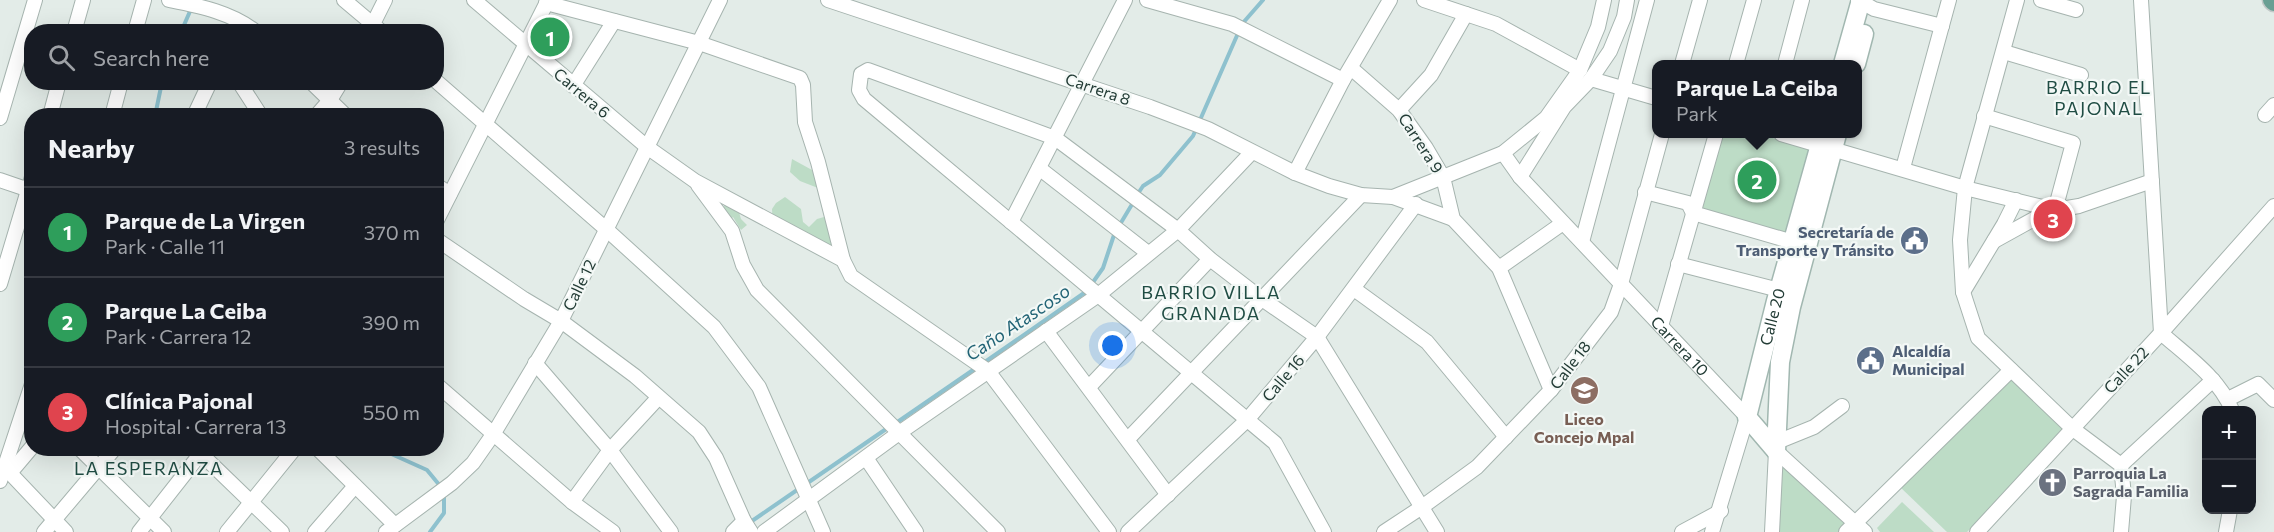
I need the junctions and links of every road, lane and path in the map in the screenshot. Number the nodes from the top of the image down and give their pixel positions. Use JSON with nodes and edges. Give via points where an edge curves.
{"nodes":[{"id":1,"x":35,"y":0,"type":"edge"},
{"id":2,"x":83,"y":0,"type":"edge"},
{"id":3,"x":144,"y":0,"type":"edge"},
{"id":4,"x":169,"y":0,"type":"edge"},
{"id":5,"x":344,"y":0,"type":"edge"},
{"id":6,"x":385,"y":0,"type":"edge"},
{"id":7,"x":474,"y":0,"type":"edge"},
{"id":8,"x":720,"y":0,"type":"edge"},
{"id":9,"x":828,"y":0,"type":"edge"},
{"id":10,"x":1125,"y":0,"type":"edge"},
{"id":11,"x":1147,"y":0,"type":"edge"},
{"id":12,"x":1390,"y":0,"type":"edge"},
{"id":13,"x":1424,"y":0,"type":"edge"},
{"id":14,"x":1605,"y":0,"type":"edge"},
{"id":15,"x":1627,"y":0,"type":"edge"},
{"id":16,"x":1647,"y":0,"type":"edge"},
{"id":17,"x":1700,"y":0,"type":"edge"},
{"id":18,"x":1754,"y":0,"type":"edge"},
{"id":19,"x":1802,"y":0,"type":"edge"},
{"id":20,"x":1949,"y":0,"type":"edge"},
{"id":21,"x":2017,"y":0,"type":"edge"},
{"id":22,"x":2041,"y":0,"type":"edge"},
{"id":23,"x":2140,"y":0,"type":"edge"},
{"id":24,"x":547,"y":1,"type":"edge"},
{"id":25,"x":1865,"y":2,"type":"edge"},
{"id":26,"x":1462,"y":8,"type":"edge"},
{"id":27,"x":2076,"y":10,"type":"dead end"},
{"id":28,"x":614,"y":21,"type":"junction"},
{"id":29,"x":28,"y":24,"type":"edge"},
{"id":30,"x":76,"y":24,"type":"edge"},
{"id":31,"x":137,"y":24,"type":"edge"},
{"id":32,"x":235,"y":24,"type":"edge"},
{"id":33,"x":370,"y":24,"type":"edge"},
{"id":34,"x":377,"y":24,"type":"edge"},
{"id":35,"x":1942,"y":26,"type":"junction"},
{"id":36,"x":24,"y":37,"type":"edge"},
{"id":37,"x":699,"y":43,"type":"junction"},
{"id":38,"x":525,"y":45,"type":"junction"},
{"id":39,"x":2004,"y":52,"type":"junction"},
{"id":40,"x":1683,"y":60,"type":"edge"},
{"id":41,"x":1737,"y":60,"type":"edge"},
{"id":42,"x":1786,"y":60,"type":"edge"},
{"id":43,"x":1844,"y":60,"type":"edge"},
{"id":44,"x":1857,"y":60,"type":"edge"},
{"id":45,"x":1580,"y":70,"type":"junction"},
{"id":46,"x":1347,"y":74,"type":"junction"},
{"id":47,"x":2081,"y":75,"type":"dead end"},
{"id":48,"x":1591,"y":79,"type":"junction"},
{"id":49,"x":1083,"y":84,"type":"junction"},
{"id":50,"x":573,"y":86,"type":"junction"},
{"id":51,"x":444,"y":88,"type":"edge"},
{"id":52,"x":1622,"y":88,"type":"junction"},
{"id":53,"x":57,"y":90,"type":"edge"},
{"id":54,"x":119,"y":90,"type":"edge"},
{"id":55,"x":206,"y":90,"type":"edge"},
{"id":56,"x":244,"y":90,"type":"edge"},
{"id":57,"x":319,"y":90,"type":"edge"},
{"id":58,"x":336,"y":90,"type":"edge"},
{"id":59,"x":1652,"y":97,"type":"edge"},
{"id":60,"x":330,"y":100,"type":"junction"},
{"id":61,"x":52,"y":108,"type":"edge"},
{"id":62,"x":114,"y":108,"type":"edge"},
{"id":63,"x":198,"y":108,"type":"edge"},
{"id":64,"x":256,"y":108,"type":"edge"},
{"id":65,"x":323,"y":108,"type":"edge"},
{"id":66,"x":338,"y":108,"type":"edge"},
{"id":67,"x":1399,"y":110,"type":"junction"},
{"id":68,"x":1984,"y":116,"type":"junction"},
{"id":69,"x":0,"y":118,"type":"edge"},
{"id":70,"x":485,"y":125,"type":"junction"},
{"id":71,"x":1055,"y":138,"type":"junction"},
{"id":72,"x":1661,"y":138,"type":"edge"},
{"id":73,"x":1715,"y":138,"type":"edge"},
{"id":74,"x":1812,"y":138,"type":"edge"},
{"id":75,"x":1828,"y":140,"type":"edge"},
{"id":76,"x":647,"y":147,"type":"junction"},
{"id":77,"x":1252,"y":152,"type":"junction"},
{"id":78,"x":1503,"y":153,"type":"junction"},
{"id":79,"x":1039,"y":168,"type":"junction"},
{"id":80,"x":1903,"y":168,"type":"junction"},
{"id":81,"x":1295,"y":173,"type":"junction"},
{"id":82,"x":1443,"y":177,"type":"junction"},
{"id":83,"x":1520,"y":177,"type":"junction"},
{"id":84,"x":0,"y":180,"type":"edge"},
{"id":85,"x":695,"y":181,"type":"junction"},
{"id":86,"x":2152,"y":181,"type":"junction"},
{"id":87,"x":24,"y":185,"type":"edge"},
{"id":88,"x":1965,"y":188,"type":"junction"},
{"id":89,"x":444,"y":190,"type":"edge"},
{"id":90,"x":1645,"y":192,"type":"junction"},
{"id":91,"x":450,"y":194,"type":"junction"},
{"id":92,"x":1361,"y":195,"type":"junction"},
{"id":93,"x":1394,"y":197,"type":"junction"},
{"id":94,"x":2016,"y":200,"type":"junction"},
{"id":95,"x":1416,"y":204,"type":"junction"},
{"id":96,"x":24,"y":206,"type":"edge"},
{"id":97,"x":444,"y":206,"type":"edge"},
{"id":98,"x":2274,"y":206,"type":"edge"},
{"id":99,"x":2053,"y":210,"type":"junction"},
{"id":100,"x":1693,"y":213,"type":"junction"},
{"id":101,"x":1453,"y":219,"type":"junction"},
{"id":102,"x":1011,"y":222,"type":"junction"},
{"id":103,"x":1563,"y":223,"type":"junction"},
{"id":104,"x":606,"y":229,"type":"junction"},
{"id":105,"x":1178,"y":230,"type":"junction"},
{"id":106,"x":1582,"y":242,"type":"junction"},
{"id":107,"x":1792,"y":242,"type":"junction"},
{"id":108,"x":1992,"y":242,"type":"junction"},
{"id":109,"x":444,"y":244,"type":"edge"},
{"id":110,"x":1148,"y":253,"type":"junction"},
{"id":111,"x":1210,"y":259,"type":"junction"},
{"id":112,"x":843,"y":260,"type":"junction"},
{"id":113,"x":1678,"y":264,"type":"junction"},
{"id":114,"x":1499,"y":268,"type":"junction"},
{"id":115,"x":0,"y":284,"type":"edge"},
{"id":116,"x":1621,"y":284,"type":"junction"},
{"id":117,"x":1354,"y":289,"type":"junction"},
{"id":118,"x":1091,"y":290,"type":"junction"},
{"id":119,"x":1779,"y":290,"type":"junction"},
{"id":120,"x":1963,"y":292,"type":"junction"},
{"id":121,"x":1262,"y":299,"type":"junction"},
{"id":122,"x":561,"y":321,"type":"junction"},
{"id":123,"x":1661,"y":326,"type":"junction"},
{"id":124,"x":1046,"y":331,"type":"junction"},
{"id":125,"x":1141,"y":331,"type":"junction"},
{"id":126,"x":2161,"y":333,"type":"junction"},
{"id":127,"x":1317,"y":337,"type":"junction"},
{"id":128,"x":535,"y":363,"type":"junction"},
{"id":129,"x":982,"y":367,"type":"junction"},
{"id":130,"x":2011,"y":370,"type":"junction"},
{"id":131,"x":1192,"y":373,"type":"junction"},
{"id":132,"x":2213,"y":380,"type":"junction"},
{"id":133,"x":1089,"y":387,"type":"junction"},
{"id":134,"x":1551,"y":390,"type":"junction"},
{"id":135,"x":444,"y":391,"type":"edge"},
{"id":136,"x":658,"y":398,"type":"junction"},
{"id":137,"x":2274,"y":399,"type":"edge"},
{"id":138,"x":2230,"y":405,"type":"edge"},
{"id":139,"x":1842,"y":406,"type":"dead end"},
{"id":140,"x":24,"y":409,"type":"edge"},
{"id":141,"x":1747,"y":417,"type":"junction"},
{"id":142,"x":1247,"y":420,"type":"junction"},
{"id":143,"x":894,"y":428,"type":"junction"},
{"id":144,"x":2073,"y":429,"type":"junction"},
{"id":145,"x":494,"y":433,"type":"junction"},
{"id":146,"x":1506,"y":437,"type":"junction"},
{"id":147,"x":1128,"y":439,"type":"junction"},
{"id":148,"x":1776,"y":447,"type":"junction"},
{"id":149,"x":610,"y":450,"type":"junction"},
{"id":150,"x":24,"y":454,"type":"edge"},
{"id":151,"x":87,"y":456,"type":"edge"},
{"id":152,"x":109,"y":456,"type":"edge"},
{"id":153,"x":196,"y":456,"type":"edge"},
{"id":154,"x":207,"y":456,"type":"edge"},
{"id":155,"x":288,"y":456,"type":"edge"},
{"id":156,"x":325,"y":456,"type":"edge"},
{"id":157,"x":866,"y":458,"type":"junction"},
{"id":158,"x":2121,"y":465,"type":"junction"},
{"id":159,"x":99,"y":468,"type":"junction"},
{"id":160,"x":4,"y":472,"type":"edge"},
{"id":161,"x":355,"y":486,"type":"junction"},
{"id":162,"x":803,"y":490,"type":"junction"},
{"id":163,"x":1168,"y":495,"type":"junction"},
{"id":164,"x":251,"y":502,"type":"junction"},
{"id":165,"x":572,"y":502,"type":"junction"},
{"id":166,"x":1422,"y":507,"type":"junction"},
{"id":167,"x":1720,"y":511,"type":"junction"},
{"id":168,"x":2229,"y":514,"type":"edge"},
{"id":169,"x":150,"y":518,"type":"junction"},
{"id":170,"x":54,"y":520,"type":"junction"},
{"id":171,"x":596,"y":527,"type":"edge"},
{"id":172,"x":748,"y":527,"type":"edge"},
{"id":173,"x":390,"y":529,"type":"edge"},
{"id":174,"x":1856,"y":529,"type":"edge"},
{"id":175,"x":44,"y":532,"type":"edge"},
{"id":176,"x":66,"y":532,"type":"edge"},
{"id":177,"x":139,"y":532,"type":"edge"},
{"id":178,"x":164,"y":532,"type":"edge"},
{"id":179,"x":227,"y":532,"type":"edge"},
{"id":180,"x":282,"y":532,"type":"edge"},
{"id":181,"x":315,"y":532,"type":"edge"},
{"id":182,"x":613,"y":532,"type":"edge"},
{"id":183,"x":671,"y":532,"type":"edge"},
{"id":184,"x":733,"y":532,"type":"edge"},
{"id":185,"x":764,"y":532,"type":"edge"},
{"id":186,"x":823,"y":532,"type":"edge"},
{"id":187,"x":916,"y":532,"type":"edge"},
{"id":188,"x":998,"y":532,"type":"edge"},
{"id":189,"x":1109,"y":532,"type":"edge"},
{"id":190,"x":1128,"y":532,"type":"edge"},
{"id":191,"x":1324,"y":532,"type":"edge"},
{"id":192,"x":1384,"y":532,"type":"edge"},
{"id":193,"x":1437,"y":532,"type":"edge"},
{"id":194,"x":1682,"y":532,"type":"edge"},
{"id":195,"x":1713,"y":532,"type":"edge"},
{"id":196,"x":1772,"y":532,"type":"edge"},
{"id":197,"x":1977,"y":532,"type":"edge"},
{"id":198,"x":2121,"y":532,"type":"edge"},
{"id":199,"x":2226,"y":532,"type":"edge"}],
"edges":[{"from":1,"to":29,"type":"street"},
{"from":2,"to":30,"type":"street"},
{"from":3,"to":31,"type":"street"},
{"from":4,"to":32,"type":"street","via":[[205,7]]},
{"from":5,"to":33,"type":"street"},
{"from":6,"to":34,"type":"street"},
{"from":7,"to":38,"type":"street","name":"Carrera 6"},
{"from":8,"to":37,"type":"street","name":"Calle 12"},
{"from":9,"to":49,"type":"street","name":"Carrera 8"},
{"from":10,"to":49,"type":"street"},
{"from":11,"to":46,"type":"street","name":"Carrera 9","via":[[1232,24]]},
{"from":12,"to":46,"type":"street"},
{"from":13,"to":26,"type":"street"},
{"from":14,"to":45,"type":"street"},
{"from":15,"to":48,"type":"street","via":[[1610,51]]},
{"from":16,"to":52,"type":"street"},
{"from":17,"to":40,"type":"street"},
{"from":18,"to":41,"type":"street"},
{"from":19,"to":42,"type":"street"},
{"from":20,"to":35,"type":"street"},
{"from":21,"to":39,"type":"street"},
{"from":22,"to":27,"type":"street"},
{"from":23,"to":86,"type":"street"},
{"from":24,"to":28,"type":"street"},
{"from":24,"to":38,"type":"street"},
{"from":25,"to":35,"type":"street"},
{"from":25,"to":43,"type":"street"},
{"from":25,"to":44,"type":"street"},
{"from":26,"to":45,"type":"street"},
{"from":26,"to":67,"type":"street","via":[[1431,75]]},
{"from":28,"to":37,"type":"street"},
{"from":28,"to":50,"type":"street"},
{"from":35,"to":80,"type":"street"},
{"from":36,"to":69,"type":"street"},
{"from":37,"to":76,"type":"street","name":"Calle 12"},
{"from":37,"to":112,"type":"street","via":[[802,81],[805,122]]},
{"from":38,"to":50,"type":"street","name":"Carrera 6"},
{"from":38,"to":70,"type":"street"},
{"from":39,"to":47,"type":"street"},
{"from":39,"to":68,"type":"street"},
{"from":45,"to":78,"type":"street","via":[[1546,118]]},
{"from":46,"to":67,"type":"street","name":"Carrera 9"},
{"from":46,"to":81,"type":"street"},
{"from":48,"to":52,"type":"street"},
{"from":48,"to":83,"type":"street","via":[[1564,107]]},
{"from":49,"to":71,"type":"street"},
{"from":49,"to":77,"type":"street","name":"Carrera 8","via":[[1208,129]]},
{"from":50,"to":76,"type":"street","name":"Carrera 6"},
{"from":51,"to":70,"type":"street"},
{"from":52,"to":59,"type":"street"},
{"from":52,"to":106,"type":"street"},
{"from":53,"to":61,"type":"street"},
{"from":54,"to":62,"type":"street"},
{"from":55,"to":63,"type":"street"},
{"from":56,"to":64,"type":"street"},
{"from":57,"to":60,"type":"street"},
{"from":58,"to":60,"type":"street"},
{"from":60,"to":65,"type":"street"},
{"from":60,"to":66,"type":"street"},
{"from":67,"to":82,"type":"street","name":"Carrera 9"},
{"from":68,"to":88,"type":"street"},
{"from":68,"to":99,"type":"street","via":[[2073,143]]},
{"from":70,"to":91,"type":"street"},
{"from":70,"to":104,"type":"street"},
{"from":71,"to":79,"type":"street"},
{"from":71,"to":102,"type":"street","via":[[868,70],[861,74],[859,90],[864,99]]},
{"from":71,"to":105,"type":"street"},
{"from":72,"to":90,"type":"street","name":"Calle 18"},
{"from":73,"to":100,"type":"street"},
{"from":74,"to":75,"type":"street"},
{"from":75,"to":80,"type":"street"},
{"from":75,"to":107,"type":"street","name":"Calle 20"},
{"from":75,"to":148,"type":"street","name":"Calle 20","via":[[1780,362]]},
{"from":76,"to":85,"type":"street","name":"Carrera 6"},
{"from":76,"to":104,"type":"street","name":"Calle 12"},
{"from":77,"to":81,"type":"street","name":"Carrera 8"},
{"from":77,"to":105,"type":"street"},
{"from":78,"to":82,"type":"street"},
{"from":78,"to":83,"type":"street","name":"Carrera 10"},
{"from":79,"to":102,"type":"street"},
{"from":79,"to":110,"type":"street"},
{"from":80,"to":88,"type":"street"},
{"from":81,"to":92,"type":"street","name":"Carrera 8"},
{"from":82,"to":93,"type":"street"},
{"from":82,"to":101,"type":"street","name":"Carrera 9"},
{"from":83,"to":103,"type":"street","name":"Carrera 10"},
{"from":84,"to":87,"type":"street"},
{"from":85,"to":112,"type":"street"},
{"from":85,"to":143,"type":"street","via":[[732,231],[743,265],[758,290]]},
{"from":86,"to":99,"type":"street","via":[[2079,206]]},
{"from":86,"to":126,"type":"street"},
{"from":88,"to":94,"type":"street"},
{"from":88,"to":120,"type":"street","via":[[1960,240]]},
{"from":89,"to":91,"type":"street"},
{"from":90,"to":100,"type":"street","via":[[1688,203]]},
{"from":90,"to":116,"type":"street","name":"Calle 18"},
{"from":91,"to":97,"type":"street"},
{"from":92,"to":93,"type":"street","name":"Carrera 8"},
{"from":92,"to":121,"type":"street"},
{"from":93,"to":95,"type":"street"},
{"from":94,"to":99,"type":"street"},
{"from":94,"to":108,"type":"street"},
{"from":95,"to":101,"type":"street"},
{"from":95,"to":117,"type":"street","name":"Calle 16"},
{"from":96,"to":115,"type":"street"},
{"from":98,"to":126,"type":"street","name":"Calle 22"},
{"from":99,"to":108,"type":"street"},
{"from":100,"to":107,"type":"street"},
{"from":100,"to":113,"type":"street"},
{"from":101,"to":114,"type":"street","name":"Carrera 9"},
{"from":102,"to":118,"type":"street"},
{"from":103,"to":106,"type":"street","name":"Carrera 10"},
{"from":103,"to":114,"type":"street"},
{"from":104,"to":122,"type":"street","name":"Calle 12"},
{"from":104,"to":162,"type":"street","via":[[721,336],[759,387]]},
{"from":105,"to":110,"type":"street"},
{"from":105,"to":111,"type":"street"},
{"from":106,"to":116,"type":"street","name":"Carrera 10"},
{"from":107,"to":119,"type":"street","name":"Calle 20"},
{"from":108,"to":120,"type":"street"},
{"from":109,"to":122,"type":"street"},
{"from":110,"to":118,"type":"street"},
{"from":111,"to":121,"type":"street"},
{"from":111,"to":125,"type":"street"},
{"from":112,"to":129,"type":"street","via":[[851,276]]},
{"from":113,"to":119,"type":"street"},
{"from":113,"to":123,"type":"street"},
{"from":114,"to":134,"type":"street","name":"Carrera 9"},
{"from":116,"to":123,"type":"street","name":"Carrera 10"},
{"from":116,"to":134,"type":"street","name":"Calle 18","via":[[1611,312]]},
{"from":117,"to":127,"type":"street","name":"Calle 16"},
{"from":117,"to":146,"type":"street","via":[[1427,342]]},
{"from":118,"to":124,"type":"street"},
{"from":118,"to":125,"type":"street"},
{"from":119,"to":141,"type":"street","name":"Calle 20"},
{"from":120,"to":130,"type":"street","via":[[1978,338]]},
{"from":121,"to":127,"type":"street"},
{"from":121,"to":131,"type":"street"},
{"from":122,"to":128,"type":"street","name":"Calle 12"},
{"from":122,"to":136,"type":"street"},
{"from":123,"to":141,"type":"street","name":"Carrera 10"},
{"from":124,"to":129,"type":"street"},
{"from":124,"to":133,"type":"street"},
{"from":125,"to":131,"type":"street"},
{"from":125,"to":133,"type":"street"},
{"from":126,"to":132,"type":"street"},
{"from":126,"to":144,"type":"street","name":"Calle 22"},
{"from":127,"to":142,"type":"street","name":"Calle 16"},
{"from":127,"to":166,"type":"street"},
{"from":128,"to":145,"type":"street","name":"Calle 12"},
{"from":128,"to":149,"type":"street"},
{"from":129,"to":143,"type":"street"},
{"from":129,"to":189,"type":"street"},
{"from":130,"to":144,"type":"street"},
{"from":130,"to":174,"type":"street"},
{"from":131,"to":142,"type":"street"},
{"from":131,"to":147,"type":"street"},
{"from":132,"to":138,"type":"street"},
{"from":132,"to":158,"type":"street"},
{"from":133,"to":147,"type":"street"},
{"from":134,"to":146,"type":"street","name":"Calle 18"},
{"from":135,"to":145,"type":"street"},
{"from":136,"to":149,"type":"street"},
{"from":136,"to":172,"type":"street","via":[[699,432],[716,458]]},
{"from":137,"to":138,"type":"street","via":[[2258,384]]},
{"from":139,"to":148,"type":"street","via":[[1814,427]]},
{"from":140,"to":160,"type":"street"},
{"from":141,"to":148,"type":"street","name":"Carrera 10"},
{"from":141,"to":167,"type":"street"},
{"from":142,"to":163,"type":"street","name":"Calle 16"},
{"from":142,"to":191,"type":"street","via":[[1275,442]]},
{"from":143,"to":157,"type":"street"},
{"from":143,"to":188,"type":"street"},
{"from":144,"to":158,"type":"street"},
{"from":144,"to":197,"type":"street","name":"Calle 22"},
{"from":145,"to":165,"type":"street"},
{"from":145,"to":173,"type":"street","name":"Calle 12","via":[[473,463],[452,483]]},
{"from":146,"to":166,"type":"street","name":"Calle 18","via":[[1477,467]]},
{"from":147,"to":163,"type":"street"},
{"from":148,"to":174,"type":"street","name":"Carrera 10"},
{"from":148,"to":196,"type":"street"},
{"from":149,"to":165,"type":"street"},
{"from":149,"to":183,"type":"street"},
{"from":150,"to":160,"type":"street"},
{"from":151,"to":159,"type":"street"},
{"from":152,"to":159,"type":"street"},
{"from":153,"to":169,"type":"street"},
{"from":154,"to":164,"type":"street"},
{"from":155,"to":164,"type":"street"},
{"from":156,"to":161,"type":"street"},
{"from":157,"to":162,"type":"street"},
{"from":157,"to":187,"type":"street"},
{"from":158,"to":198,"type":"street"},
{"from":159,"to":169,"type":"street"},
{"from":159,"to":170,"type":"street"},
{"from":160,"to":170,"type":"street"},
{"from":161,"to":173,"type":"street"},
{"from":161,"to":181,"type":"street"},
{"from":162,"to":185,"type":"street"},
{"from":162,"to":186,"type":"street"},
{"from":163,"to":190,"type":"street","name":"Calle 16"},
{"from":164,"to":179,"type":"street"},
{"from":164,"to":180,"type":"street"},
{"from":165,"to":171,"type":"street"},
{"from":166,"to":192,"type":"street","name":"Calle 18"},
{"from":166,"to":193,"type":"street"},
{"from":167,"to":194,"type":"street"},
{"from":167,"to":195,"type":"street"},
{"from":168,"to":199,"type":"street"},
{"from":169,"to":177,"type":"street"},
{"from":169,"to":178,"type":"street"},
{"from":170,"to":175,"type":"street"},
{"from":170,"to":176,"type":"street"},
{"from":171,"to":182,"type":"street"},
{"from":172,"to":184,"type":"street"}]}
